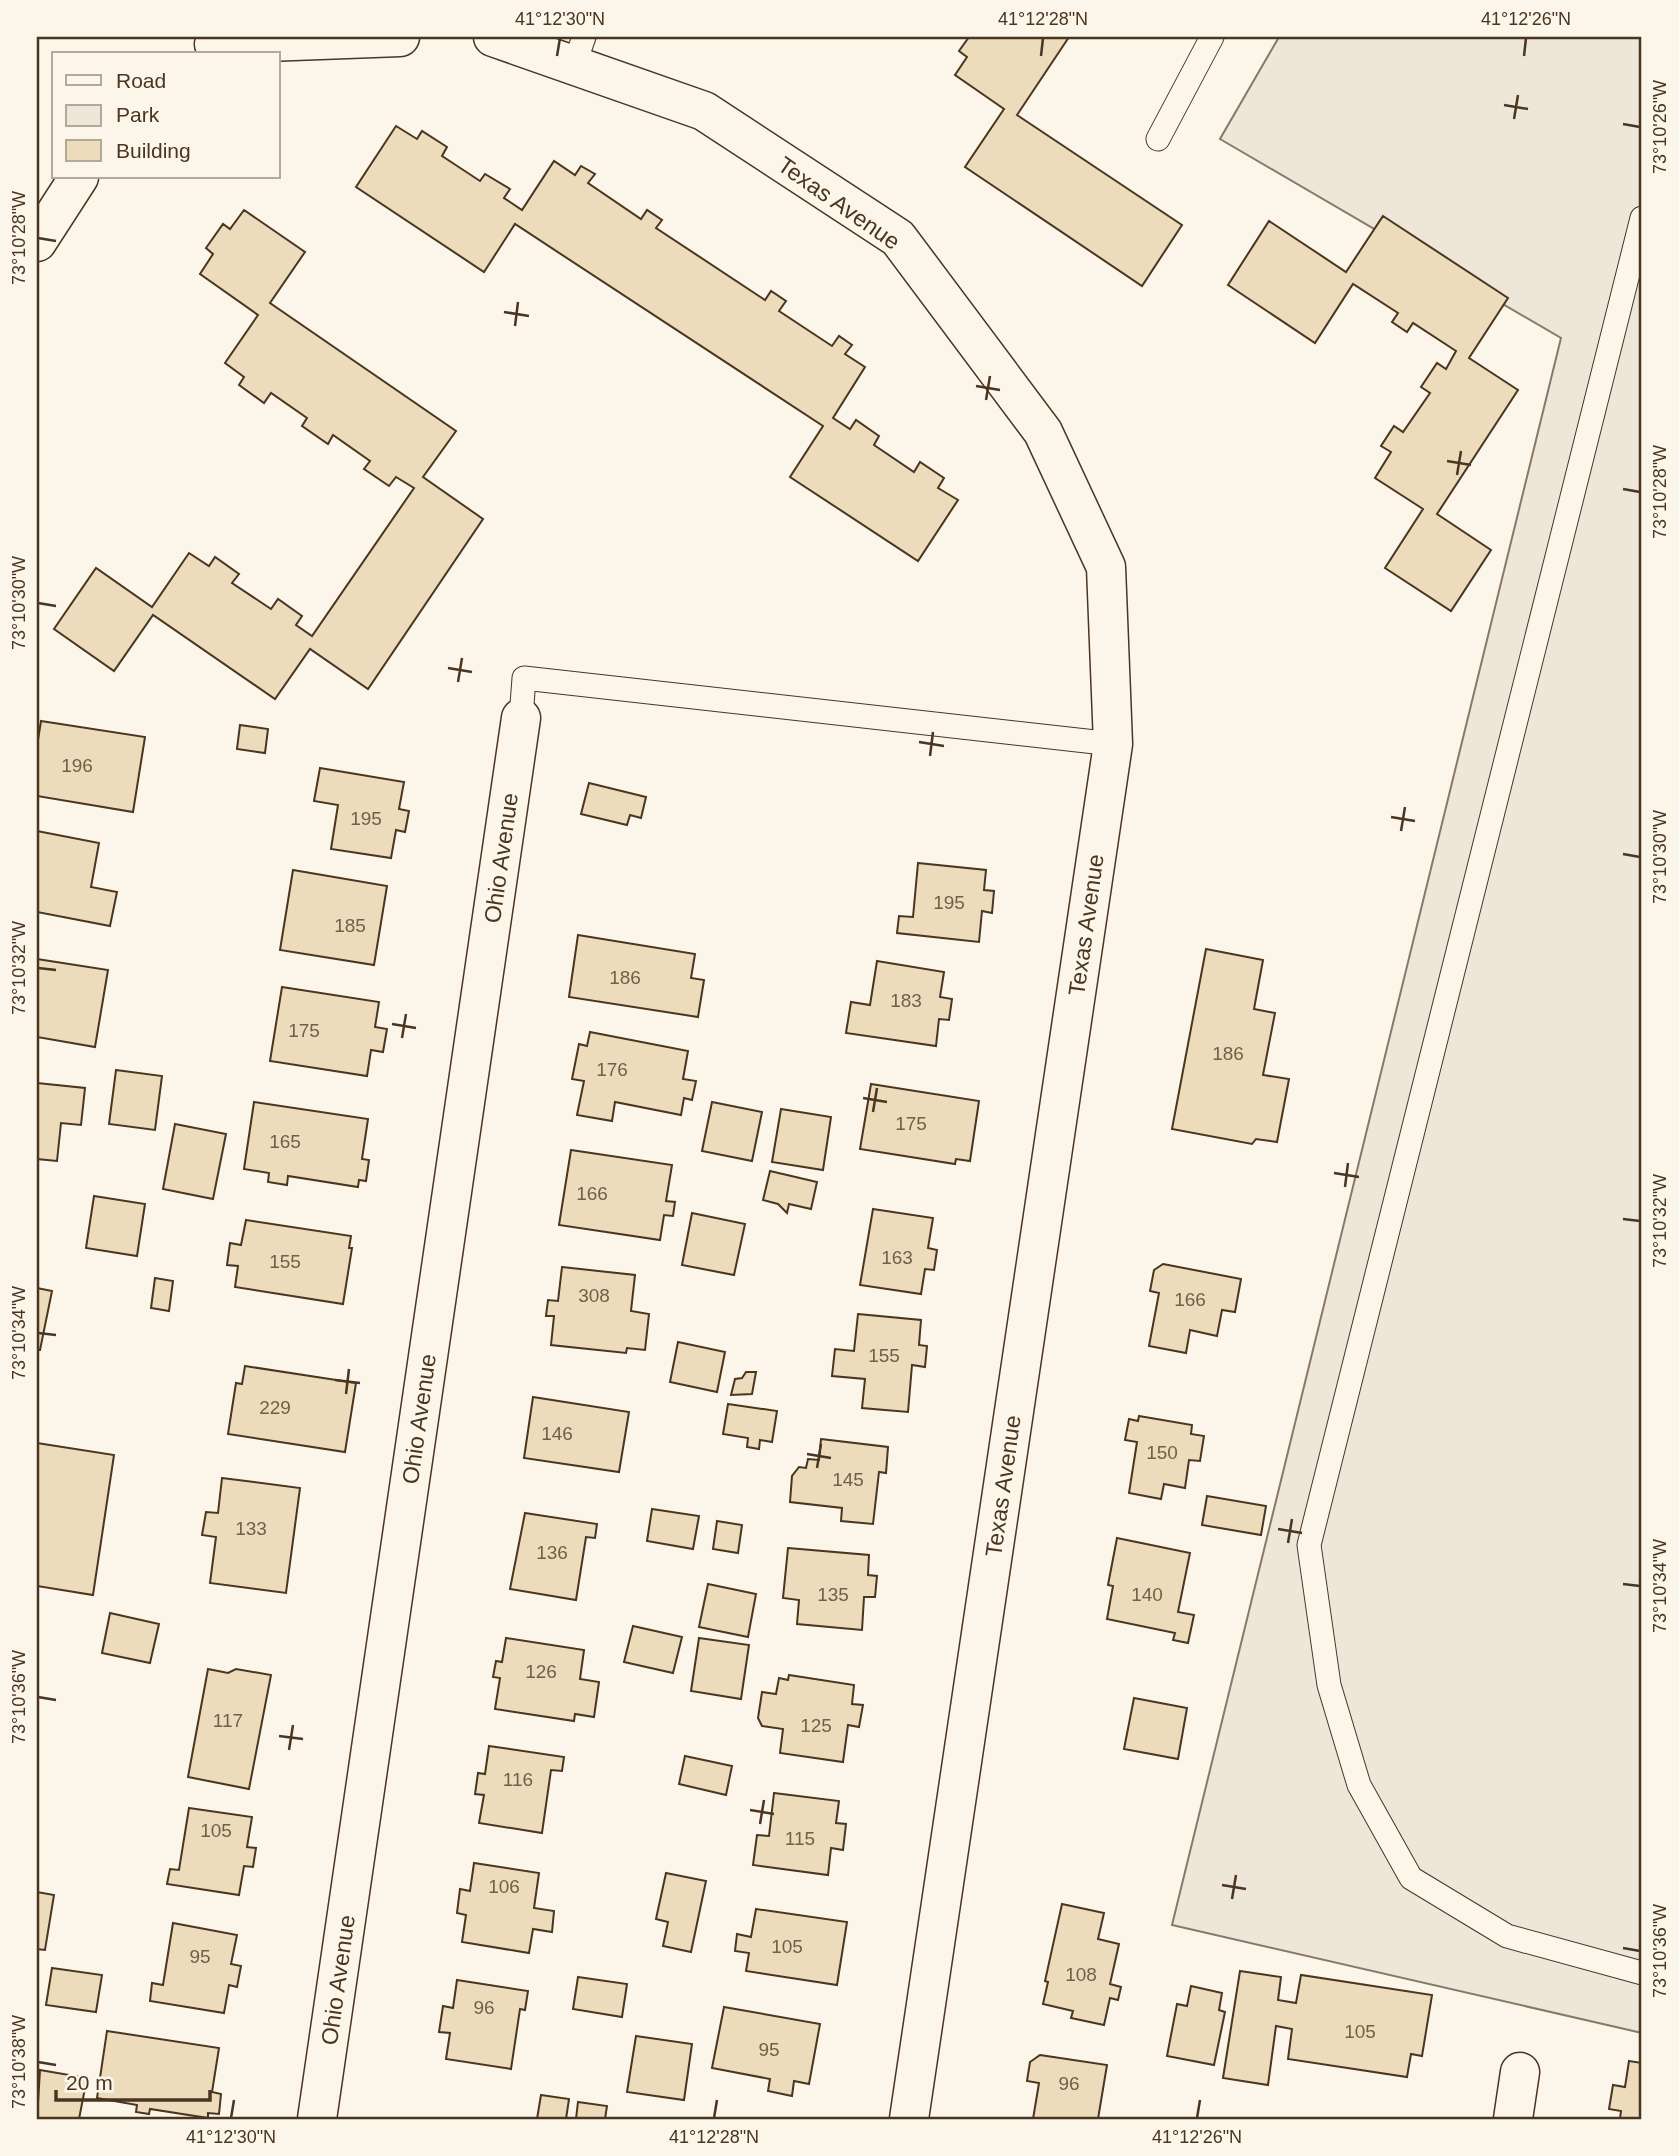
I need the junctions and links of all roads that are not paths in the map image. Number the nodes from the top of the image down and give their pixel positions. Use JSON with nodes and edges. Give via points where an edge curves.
{"nodes":[{"id":1,"x":400,"y":37,"type":"edge"},
{"id":2,"x":493,"y":37,"type":"edge"},
{"id":3,"x":1212,"y":37,"type":"edge"},
{"id":4,"x":209,"y":45,"type":"edge"},
{"id":5,"x":579,"y":51,"type":"edge"},
{"id":6,"x":1158,"y":139,"type":"dead end"},
{"id":7,"x":78,"y":178,"type":"edge"},
{"id":8,"x":1642,"y":218,"type":"edge"},
{"id":9,"x":37,"y":242,"type":"edge"},
{"id":10,"x":522,"y":718,"type":"joint"},
{"id":11,"x":1113,"y":744,"type":"junction"},
{"id":12,"x":1642,"y":1973,"type":"edge"},
{"id":13,"x":1520,"y":2072,"type":"dead end"},
{"id":14,"x":317,"y":2119,"type":"edge"},
{"id":15,"x":909,"y":2119,"type":"edge"},
{"id":16,"x":1513,"y":2119,"type":"edge"}],
"edges":[{"from":1,"to":4,"type":"street"},
{"from":2,"to":5,"type":"street","name":"Texas Avenue"},
{"from":3,"to":6,"type":"lane"},
{"from":5,"to":11,"type":"street","name":"Texas Avenue","via":[[704,111],[898,238],[1042,432],[1105,567]]},
{"from":7,"to":9,"type":"street"},
{"from":8,"to":12,"type":"lane","via":[[1309,1545],[1329,1685],[1359,1785],[1411,1878],[1507,1936]]},
{"from":10,"to":11,"type":"lane","via":[[524,678]]},
{"from":10,"to":14,"type":"street","name":"Ohio Avenue"},
{"from":11,"to":15,"type":"street","name":"Texas Avenue"},
{"from":13,"to":16,"type":"street"}]}
